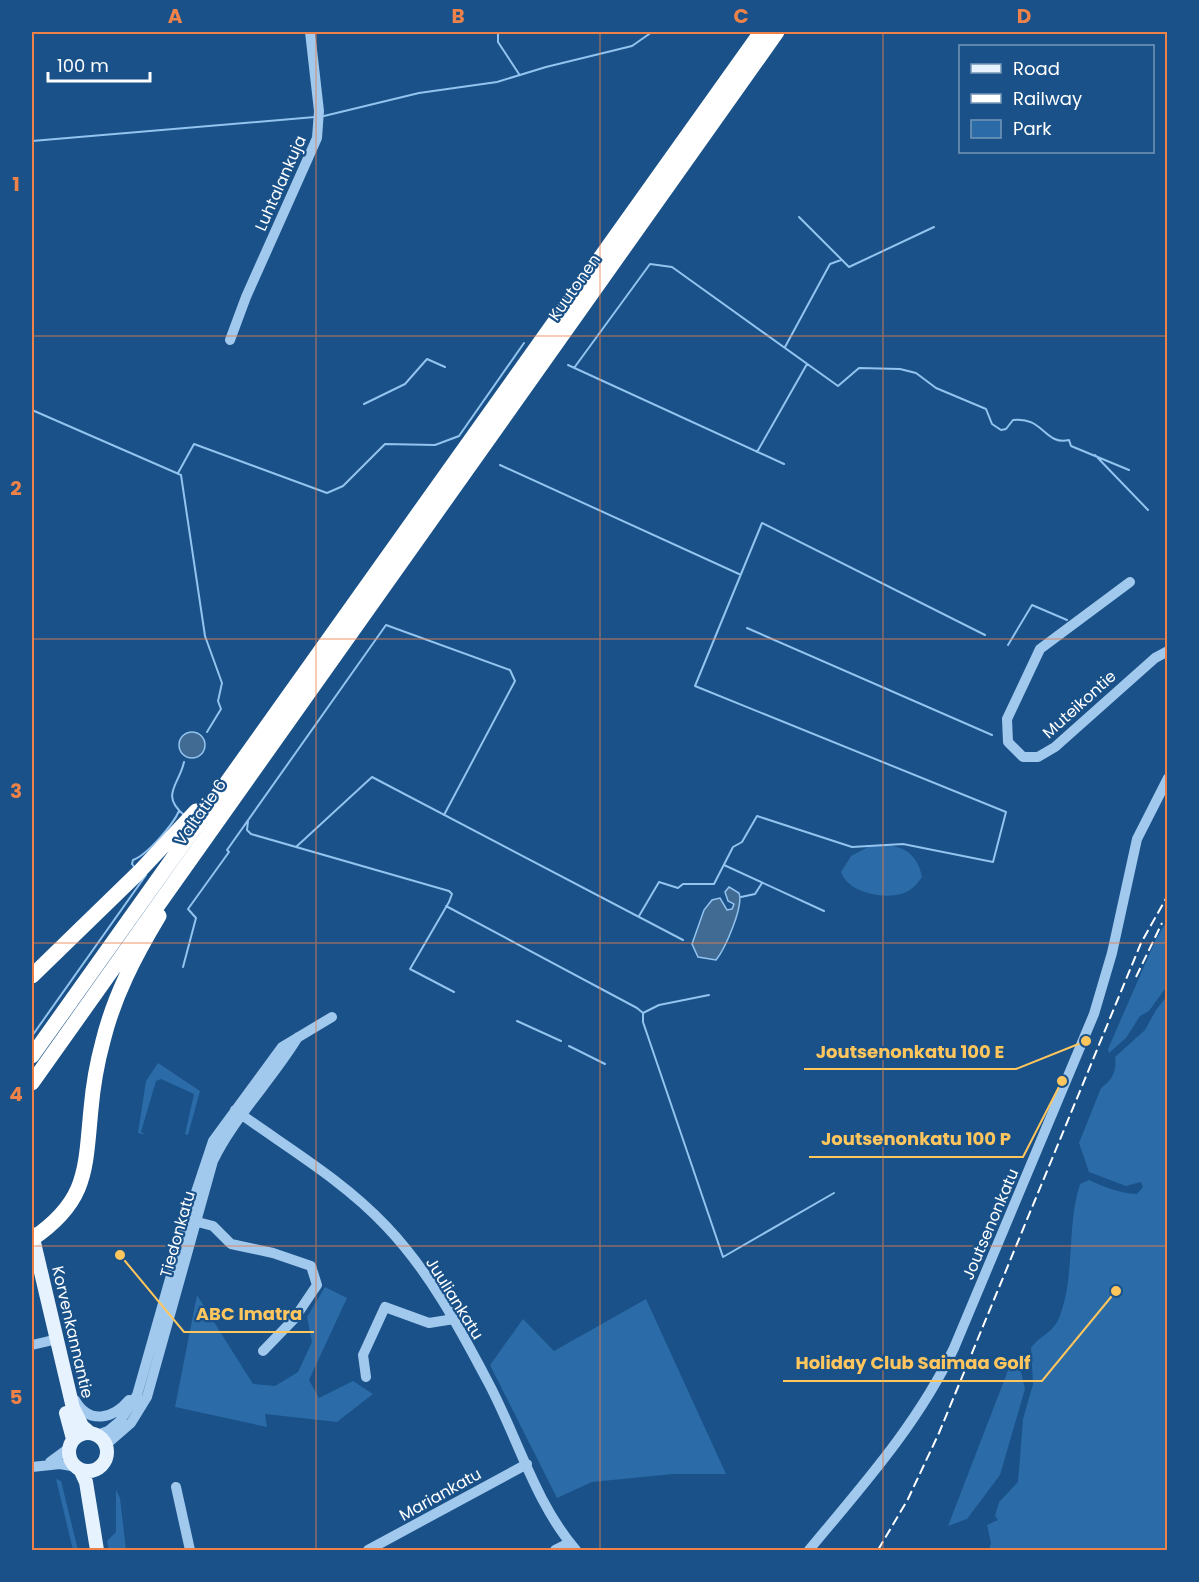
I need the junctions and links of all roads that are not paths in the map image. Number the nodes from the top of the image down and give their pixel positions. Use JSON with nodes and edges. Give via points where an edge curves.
{"nodes":[{"id":1,"x":310,"y":32,"type":"edge"},
{"id":2,"x":761,"y":32,"type":"edge"},
{"id":3,"x":777,"y":32,"type":"edge"},
{"id":4,"x":230,"y":340,"type":"dead end"},
{"id":5,"x":392,"y":560,"type":"junction"},
{"id":6,"x":1130,"y":582,"type":"dead end"},
{"id":7,"x":1167,"y":651,"type":"edge"},
{"id":8,"x":258,"y":738,"type":"junction"},
{"id":9,"x":1167,"y":778,"type":"edge"},
{"id":10,"x":212,"y":825,"type":"junction"},
{"id":11,"x":32,"y":976,"type":"edge"},
{"id":12,"x":332,"y":1017,"type":"dead end"},
{"id":13,"x":32,"y":1056,"type":"edge"},
{"id":14,"x":32,"y":1083,"type":"edge"},
{"id":15,"x":239,"y":1113,"type":"junction"},
{"id":16,"x":191,"y":1220,"type":"junction"},
{"id":17,"x":32,"y":1237,"type":"edge"},
{"id":18,"x":32,"y":1265,"type":"edge"},
{"id":19,"x":454,"y":1319,"type":"junction"},
{"id":20,"x":49,"y":1341,"type":"junction"},
{"id":21,"x":32,"y":1345,"type":"edge"},
{"id":22,"x":263,"y":1351,"type":"dead end"},
{"id":23,"x":366,"y":1377,"type":"dead end"},
{"id":24,"x":141,"y":1382,"type":"junction"},
{"id":25,"x":67,"y":1383,"type":"junction"},
{"id":26,"x":93,"y":1434,"type":"junction"},
{"id":27,"x":71,"y":1444,"type":"junction"},
{"id":28,"x":106,"y":1448,"type":"junction"},
{"id":29,"x":47,"y":1464,"type":"junction"},
{"id":30,"x":527,"y":1464,"type":"junction"},
{"id":31,"x":32,"y":1467,"type":"edge"},
{"id":32,"x":99,"y":1467,"type":"junction"},
{"id":33,"x":79,"y":1468,"type":"junction"},
{"id":34,"x":176,"y":1487,"type":"dead end"},
{"id":35,"x":572,"y":1547,"type":"edge"},
{"id":36,"x":97,"y":1548,"type":"edge"},
{"id":37,"x":190,"y":1551,"type":"edge"},
{"id":38,"x":368,"y":1551,"type":"edge"},
{"id":39,"x":555,"y":1551,"type":"edge"},
{"id":40,"x":809,"y":1551,"type":"edge"}],
"edges":[{"from":1,"to":4,"type":"street","name":"Luhtalankuja","via":[[319,111],[317,138]]},
{"from":2,"to":5,"type":"highway","name":"Kuutonen"},
{"from":3,"to":5,"type":"highway","name":"Kuutonen"},
{"from":5,"to":8,"type":"highway","name":"Valtatie 6"},
{"from":5,"to":10,"type":"highway","name":"Valtatie 6"},
{"from":6,"to":7,"type":"street","name":"Muteikontie","via":[[1040,649],[1007,719],[1008,742],[1023,757],[1038,757],[1055,747],[1108,697]]},
{"from":8,"to":11,"type":"highway","via":[[166,843]]},
{"from":8,"to":13,"type":"highway","name":"Valtatie 6"},
{"from":9,"to":40,"type":"street","name":"Joutsenonkatu","via":[[1137,839],[1113,953],[1094,1014],[954,1348],[935,1388],[897,1443]]},
{"from":10,"to":14,"type":"highway","name":"Valtatie 6"},
{"from":10,"to":17,"type":"highway","via":[[138,951],[112,1010],[93,1085],[87,1165],[75,1196],[55,1221]]},
{"from":12,"to":15,"type":"street","name":"Tiedonkatu","via":[[298,1036]]},
{"from":15,"to":16,"type":"street","name":"Tiedonkatu","via":[[213,1161]]},
{"from":15,"to":19,"type":"street","name":"Juuliankatu","via":[[332,1179],[386,1226],[424,1272]]},
{"from":16,"to":22,"type":"street","via":[[213,1226],[231,1245],[311,1266],[316,1285],[294,1319]]},
{"from":16,"to":24,"type":"street","name":"Tiedonkatu"},
{"from":16,"to":28,"type":"street","name":"Tiedonkatu","via":[[147,1396],[131,1423]]},
{"from":17,"to":25,"type":"main road","name":"Korvenkannantie"},
{"from":18,"to":20,"type":"main road","name":"Korvenkannantie"},
{"from":19,"to":23,"type":"street","via":[[429,1323],[385,1307],[363,1355]]},
{"from":19,"to":30,"type":"street","name":"Juuliankatu"},
{"from":20,"to":21,"type":"street"},
{"from":20,"to":27,"type":"main road","name":"Korvenkannantie"},
{"from":24,"to":25,"type":"street","name":"Tiedonkatu","via":[[118,1411],[97,1418],[84,1413]]},
{"from":24,"to":26,"type":"street","name":"Tiedonkatu","via":[[127,1413],[114,1427]]},
{"from":25,"to":26,"type":"main road","name":"Korvenkannantie","via":[[75,1414]]},
{"from":26,"to":27,"type":"main road"},
{"from":26,"to":28,"type":"main road"},
{"from":27,"to":29,"type":"street"},
{"from":27,"to":33,"type":"main road","via":[[70,1459]]},
{"from":28,"to":32,"type":"main road"},
{"from":29,"to":31,"type":"street"},
{"from":29,"to":33,"type":"street"},
{"from":30,"to":35,"type":"street","name":"Juuliankatu"},
{"from":30,"to":38,"type":"street","name":"Mariankatu"},
{"from":32,"to":33,"type":"main road"},
{"from":32,"to":36,"type":"main road","via":[[94,1482]]},
{"from":33,"to":36,"type":"main road","via":[[86,1482]]},
{"from":34,"to":37,"type":"street"},
{"from":35,"to":39,"type":"street"}]}
